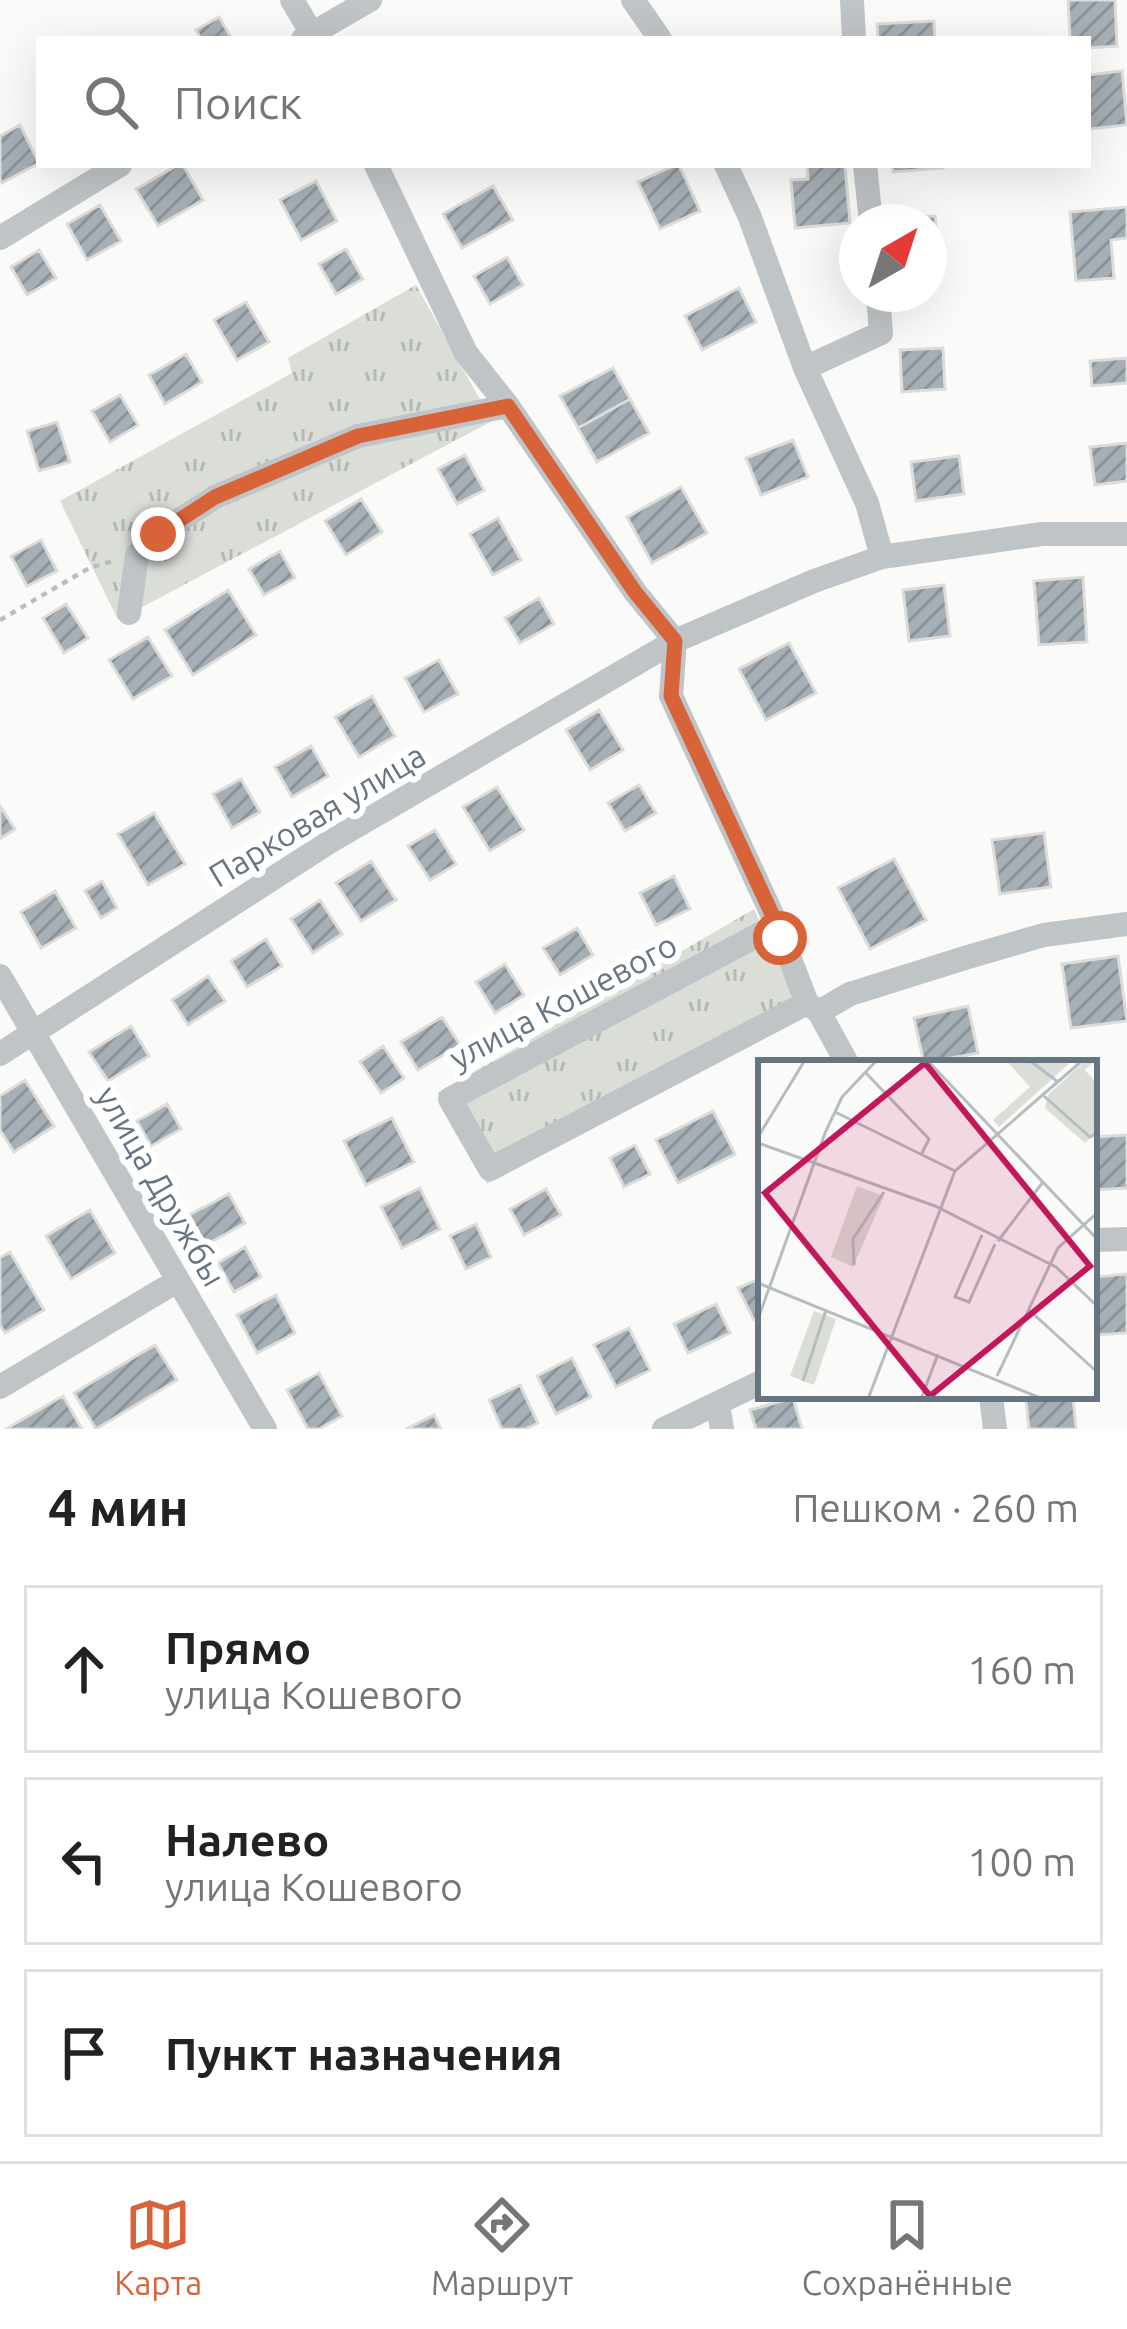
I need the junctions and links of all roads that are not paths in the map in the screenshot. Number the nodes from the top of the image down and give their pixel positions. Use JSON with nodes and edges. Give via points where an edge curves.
{"nodes":[{"id":1,"x":292,"y":0,"type":"edge"},
{"id":2,"x":370,"y":0,"type":"edge"},
{"id":3,"x":633,"y":0,"type":"edge"},
{"id":4,"x":852,"y":0,"type":"edge"},
{"id":5,"x":310,"y":36,"type":"edge"},
{"id":6,"x":312,"y":36,"type":"edge"},
{"id":7,"x":658,"y":36,"type":"edge"},
{"id":8,"x":854,"y":36,"type":"edge"},
{"id":9,"x":115,"y":168,"type":"edge"},
{"id":10,"x":377,"y":168,"type":"edge"},
{"id":11,"x":727,"y":168,"type":"edge"},
{"id":12,"x":866,"y":168,"type":"edge"},
{"id":13,"x":869,"y":204,"type":"edge"},
{"id":14,"x":0,"y":238,"type":"edge"},
{"id":15,"x":879,"y":312,"type":"edge"},
{"id":16,"x":805,"y":368,"type":"junction"},
{"id":17,"x":508,"y":406,"type":"junction"},
{"id":18,"x":1127,"y":535,"type":"edge"},
{"id":19,"x":882,"y":557,"type":"junction"},
{"id":20,"x":129,"y":613,"type":"dead end"},
{"id":21,"x":675,"y":641,"type":"junction"},
{"id":22,"x":1127,"y":924,"type":"edge"},
{"id":23,"x":777,"y":925,"type":"junction"},
{"id":24,"x":0,"y":976,"type":"edge"},
{"id":25,"x":813,"y":1007,"type":"junction"},
{"id":26,"x":33,"y":1033,"type":"junction"},
{"id":27,"x":0,"y":1054,"type":"edge"},
{"id":28,"x":845,"y":1060,"type":"edge"},
{"id":29,"x":1127,"y":1239,"type":"edge"},
{"id":30,"x":1097,"y":1240,"type":"edge"},
{"id":31,"x":177,"y":1281,"type":"junction"},
{"id":32,"x":758,"y":1384,"type":"edge"},
{"id":33,"x":0,"y":1387,"type":"edge"},
{"id":34,"x":991,"y":1399,"type":"edge"},
{"id":35,"x":720,"y":1416,"type":"edge"},
{"id":36,"x":265,"y":1429,"type":"edge"},
{"id":37,"x":664,"y":1429,"type":"edge"},
{"id":38,"x":995,"y":1429,"type":"edge"}],
"edges":[{"from":1,"to":5,"type":"street"},
{"from":2,"to":6,"type":"street"},
{"from":3,"to":7,"type":"street"},
{"from":4,"to":8,"type":"street"},
{"from":9,"to":14,"type":"street"},
{"from":10,"to":17,"type":"street","via":[[466,352]]},
{"from":11,"to":16,"type":"street"},
{"from":12,"to":13,"type":"street"},
{"from":15,"to":16,"type":"street","via":[[881,333]]},
{"from":16,"to":19,"type":"street","via":[[868,503]]},
{"from":17,"to":20,"type":"street","via":[[358,436],[215,497],[137,555]]},
{"from":17,"to":21,"type":"street"},
{"from":18,"to":19,"type":"street","name":"Парковая улица","via":[[1042,534]]},
{"from":19,"to":21,"type":"street","name":"Парковая улица"},
{"from":21,"to":23,"type":"street","via":[[671,696]]},
{"from":21,"to":26,"type":"street","name":"Парковая улица","via":[[331,841]]},
{"from":22,"to":25,"type":"street","via":[[1044,935]]},
{"from":23,"to":25,"type":"street"},
{"from":23,"to":25,"type":"street","name":"улица Кошевого","via":[[450,1099],[490,1169]]},
{"from":24,"to":26,"type":"street","name":"улица Дружбы"},
{"from":25,"to":28,"type":"street"},
{"from":26,"to":27,"type":"street","name":"Парковая улица"},
{"from":26,"to":31,"type":"street","name":"улица Дружбы"},
{"from":29,"to":30,"type":"street"},
{"from":31,"to":33,"type":"street"},
{"from":31,"to":36,"type":"street","name":"улица Дружбы"},
{"from":32,"to":35,"type":"street"},
{"from":34,"to":38,"type":"street"},
{"from":35,"to":37,"type":"street"}]}
